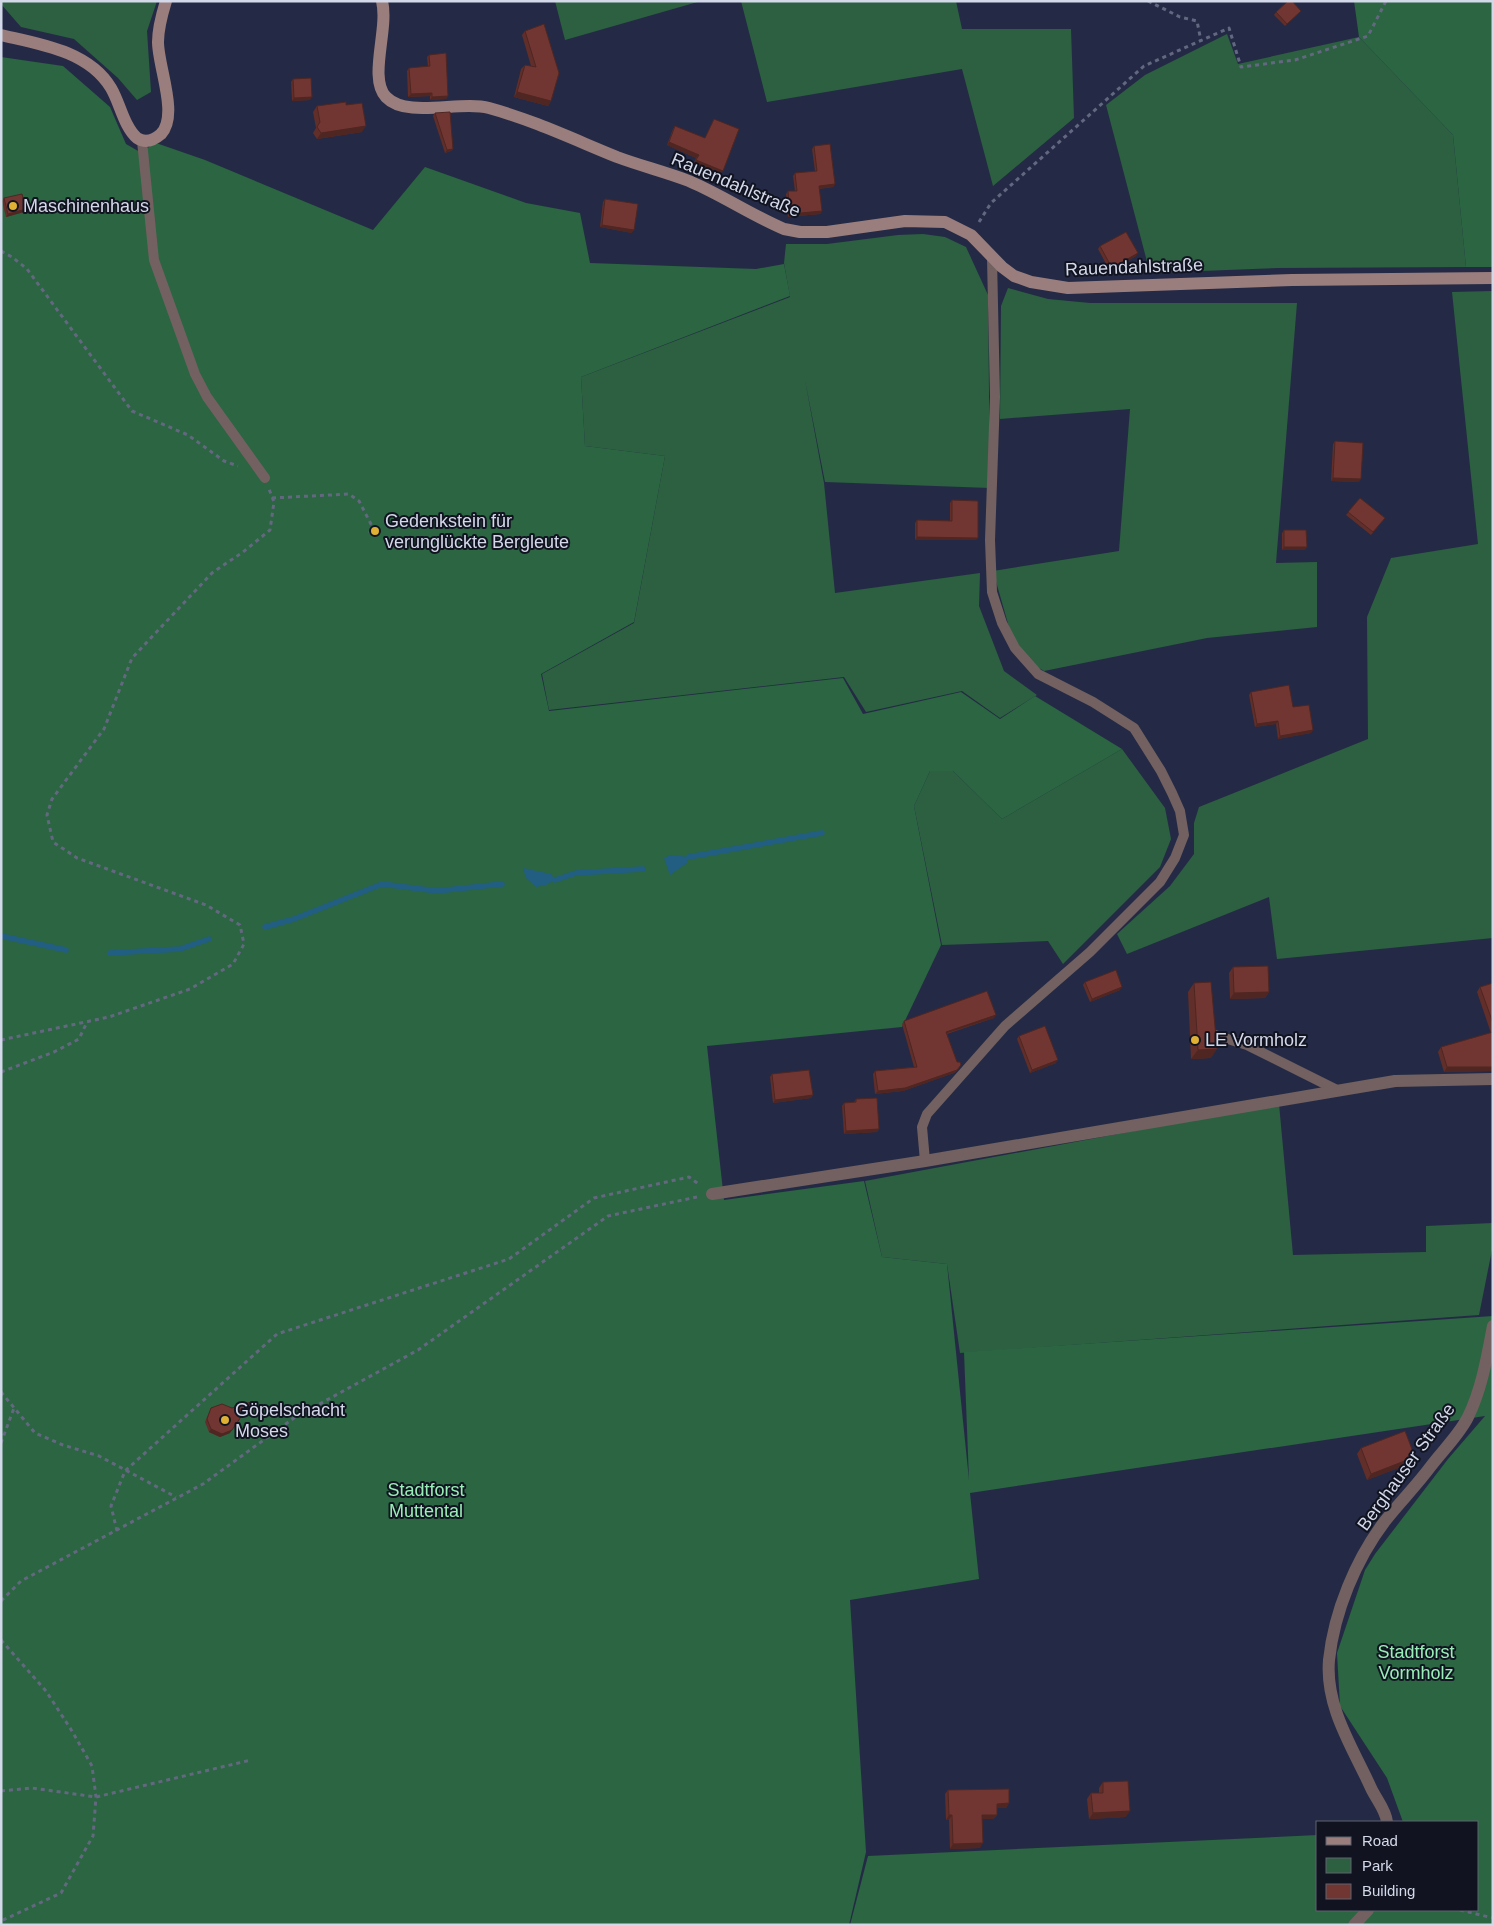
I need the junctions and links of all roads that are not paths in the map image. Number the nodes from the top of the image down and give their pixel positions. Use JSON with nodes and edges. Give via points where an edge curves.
{"nodes":[{"id":1,"x":166,"y":1,"type":"edge"},
{"id":2,"x":382,"y":1,"type":"edge"},
{"id":3,"x":1,"y":35,"type":"edge"},
{"id":4,"x":142,"y":141,"type":"junction"},
{"id":5,"x":992,"y":258,"type":"junction"},
{"id":6,"x":1493,"y":278,"type":"edge"},
{"id":7,"x":265,"y":478,"type":"road end"},
{"id":8,"x":1215,"y":1035,"type":"edge"},
{"id":9,"x":1493,"y":1079,"type":"edge"},
{"id":10,"x":1337,"y":1090,"type":"junction"},
{"id":11,"x":925,"y":1161,"type":"junction"},
{"id":12,"x":712,"y":1194,"type":"road end"},
{"id":13,"x":1493,"y":1326,"type":"edge"},
{"id":14,"x":1387,"y":1821,"type":"edge"},
{"id":15,"x":1367,"y":1911,"type":"edge"},
{"id":16,"x":1354,"y":1925,"type":"edge"}],
"edges":[{"from":1,"to":4,"type":"street","via":[[158,42],[169,117],[162,132],[149,141]]},
{"from":2,"to":5,"type":"street","name":"Rauendahlstraße","via":[[385,22],[378,81],[384,96],[400,106],[469,105],[505,112],[619,158],[688,181],[772,224],[791,230],[827,232],[930,220],[952,224],[971,235]]},
{"from":3,"to":4,"type":"street","via":[[47,46],[90,65],[111,88],[131,131]]},
{"from":4,"to":7,"type":"lane","via":[[154,260],[195,374],[207,397]]},
{"from":5,"to":6,"type":"street","name":"Rauendahlstraße","via":[[1014,276],[1068,288],[1292,280]]},
{"from":5,"to":11,"type":"lane","via":[[995,397],[990,540],[992,592],[1002,623],[1015,648],[1038,674],[1093,702],[1134,728],[1172,793],[1180,811],[1184,835],[1169,870],[1140,904],[1005,1026],[927,1114],[922,1126]]},
{"from":8,"to":10,"type":"lane","via":[[1248,1045]]},
{"from":9,"to":10,"type":"street","via":[[1395,1081]]},
{"from":10,"to":11,"type":"street"},
{"from":11,"to":12,"type":"street"},
{"from":13,"to":14,"type":"street","name":"Berghauser Straße","via":[[1483,1378],[1468,1418],[1384,1522],[1344,1595],[1335,1629],[1329,1661],[1331,1693],[1344,1735]]},
{"from":15,"to":16,"type":"street"}]}
